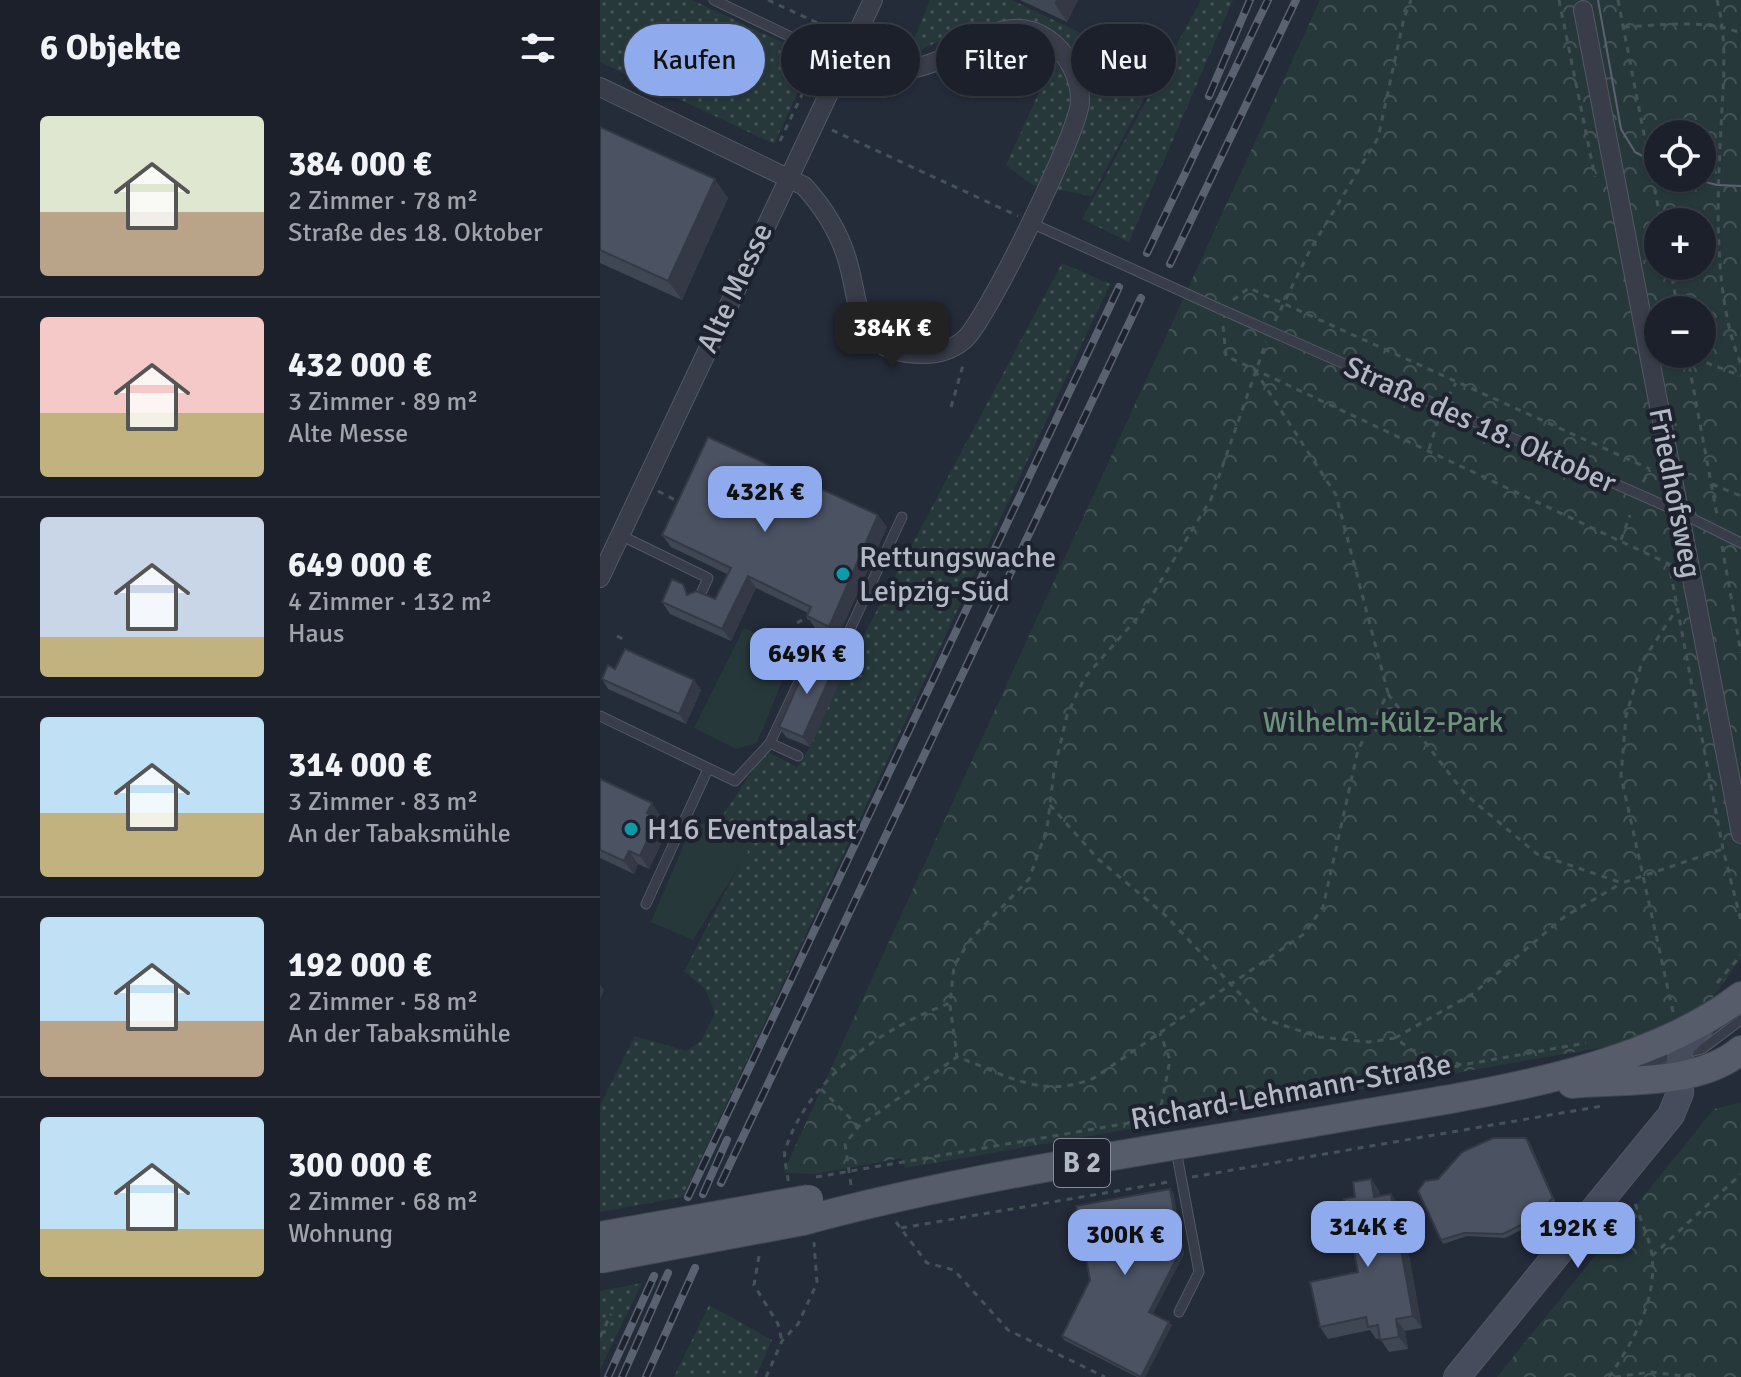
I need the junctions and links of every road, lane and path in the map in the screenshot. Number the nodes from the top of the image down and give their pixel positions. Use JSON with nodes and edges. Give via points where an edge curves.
{"nodes":[{"id":1,"x":714,"y":0,"type":"edge"},
{"id":2,"x":768,"y":0,"type":"edge"},
{"id":3,"x":873,"y":0,"type":"edge"},
{"id":4,"x":1411,"y":0,"type":"edge"},
{"id":5,"x":1618,"y":0,"type":"edge"},
{"id":6,"x":1717,"y":0,"type":"edge"},
{"id":7,"x":1582,"y":2,"type":"edge"},
{"id":8,"x":820,"y":24,"type":"edge"},
{"id":9,"x":861,"y":24,"type":"edge"},
{"id":10,"x":1624,"y":27,"type":"junction"},
{"id":11,"x":1724,"y":27,"type":"junction"},
{"id":12,"x":781,"y":32,"type":"edge"},
{"id":13,"x":1741,"y":33,"type":"edge"},
{"id":14,"x":920,"y":65,"type":"edge"},
{"id":15,"x":602,"y":92,"type":"edge"},
{"id":16,"x":801,"y":96,"type":"edge"},
{"id":17,"x":826,"y":96,"type":"edge"},
{"id":18,"x":832,"y":130,"type":"dead end"},
{"id":19,"x":780,"y":141,"type":"dead end"},
{"id":20,"x":788,"y":175,"type":"junction"},
{"id":21,"x":1658,"y":208,"type":"edge"},
{"id":22,"x":1006,"y":210,"type":"dead end"},
{"id":23,"x":1031,"y":223,"type":"junction"},
{"id":24,"x":1283,"y":304,"type":"junction"},
{"id":25,"x":1219,"y":309,"type":"junction"},
{"id":26,"x":1270,"y":332,"type":"junction"},
{"id":27,"x":958,"y":344,"type":"junction"},
{"id":28,"x":1741,"y":364,"type":"edge"},
{"id":29,"x":1716,"y":366,"type":"edge"},
{"id":30,"x":1689,"y":368,"type":"edge"},
{"id":31,"x":1254,"y":369,"type":"junction"},
{"id":32,"x":1741,"y":376,"type":"edge"},
{"id":33,"x":951,"y":407,"type":"dead end"},
{"id":34,"x":1643,"y":482,"type":"dead end"},
{"id":35,"x":644,"y":484,"type":"junction"},
{"id":36,"x":1741,"y":496,"type":"edge"},
{"id":37,"x":690,"y":507,"type":"edge"},
{"id":38,"x":1679,"y":512,"type":"junction"},
{"id":39,"x":1630,"y":515,"type":"dead end"},
{"id":40,"x":902,"y":517,"type":"dead end"},
{"id":41,"x":620,"y":535,"type":"junction"},
{"id":42,"x":1621,"y":540,"type":"junction"},
{"id":43,"x":1741,"y":543,"type":"edge"},
{"id":44,"x":1725,"y":562,"type":"dead end"},
{"id":45,"x":600,"y":578,"type":"edge"},
{"id":46,"x":698,"y":600,"type":"edge"},
{"id":47,"x":1676,"y":610,"type":"junction"},
{"id":48,"x":1733,"y":611,"type":"junction"},
{"id":49,"x":1741,"y":615,"type":"edge"},
{"id":50,"x":797,"y":623,"type":"dead end"},
{"id":51,"x":818,"y":623,"type":"edge"},
{"id":52,"x":617,"y":636,"type":"dead end"},
{"id":53,"x":623,"y":639,"type":"dead end"},
{"id":54,"x":840,"y":651,"type":"dead end"},
{"id":55,"x":1741,"y":653,"type":"edge"},
{"id":56,"x":803,"y":673,"type":"edge"},
{"id":57,"x":1388,"y":693,"type":"junction"},
{"id":58,"x":600,"y":716,"type":"edge"},
{"id":59,"x":770,"y":743,"type":"junction"},
{"id":60,"x":798,"y":756,"type":"dead end"},
{"id":61,"x":708,"y":769,"type":"junction"},
{"id":62,"x":1050,"y":805,"type":"junction"},
{"id":63,"x":1741,"y":834,"type":"edge"},
{"id":64,"x":1723,"y":849,"type":"junction"},
{"id":65,"x":1642,"y":876,"type":"junction"},
{"id":66,"x":1622,"y":883,"type":"junction"},
{"id":67,"x":646,"y":904,"type":"dead end"},
{"id":68,"x":1741,"y":921,"type":"edge"},
{"id":69,"x":1741,"y":955,"type":"edge"},
{"id":70,"x":1233,"y":984,"type":"junction"},
{"id":71,"x":1710,"y":989,"type":"dead end"},
{"id":72,"x":1741,"y":996,"type":"edge"},
{"id":73,"x":950,"y":1003,"type":"junction"},
{"id":74,"x":1674,"y":1015,"type":"dead end"},
{"id":75,"x":1741,"y":1020,"type":"edge"},
{"id":76,"x":1704,"y":1022,"type":"junction"},
{"id":77,"x":1160,"y":1033,"type":"junction"},
{"id":78,"x":1395,"y":1038,"type":"junction"},
{"id":79,"x":1594,"y":1042,"type":"dead end"},
{"id":80,"x":1741,"y":1050,"type":"edge"},
{"id":81,"x":1633,"y":1052,"type":"junction"},
{"id":82,"x":957,"y":1057,"type":"junction"},
{"id":83,"x":1677,"y":1064,"type":"junction"},
{"id":84,"x":1462,"y":1065,"type":"junction"},
{"id":85,"x":821,"y":1089,"type":"junction"},
{"id":86,"x":1496,"y":1090,"type":"junction"},
{"id":87,"x":1610,"y":1105,"type":"dead end"},
{"id":88,"x":1159,"y":1117,"type":"junction"},
{"id":89,"x":859,"y":1126,"type":"junction"},
{"id":90,"x":1176,"y":1147,"type":"junction"},
{"id":91,"x":1741,"y":1174,"type":"edge"},
{"id":92,"x":1181,"y":1179,"type":"junction"},
{"id":93,"x":851,"y":1183,"type":"junction"},
{"id":94,"x":898,"y":1197,"type":"junction"},
{"id":95,"x":806,"y":1199,"type":"junction"},
{"id":96,"x":1635,"y":1203,"type":"dead end"},
{"id":97,"x":901,"y":1228,"type":"junction"},
{"id":98,"x":600,"y":1236,"type":"edge"},
{"id":99,"x":759,"y":1256,"type":"dead end"},
{"id":100,"x":1652,"y":1256,"type":"junction"},
{"id":101,"x":600,"y":1259,"type":"edge"},
{"id":102,"x":1179,"y":1312,"type":"dead end"},
{"id":103,"x":611,"y":1314,"type":"dead end"},
{"id":104,"x":600,"y":1337,"type":"edge"},
{"id":105,"x":782,"y":1341,"type":"junction"},
{"id":106,"x":766,"y":1377,"type":"edge"},
{"id":107,"x":1105,"y":1377,"type":"edge"},
{"id":108,"x":1457,"y":1377,"type":"edge"},
{"id":109,"x":1609,"y":1377,"type":"edge"},
{"id":110,"x":1615,"y":1377,"type":"edge"},
{"id":111,"x":1691,"y":1377,"type":"edge"}],
"edges":[{"from":1,"to":12,"type":"lane"},
{"from":2,"to":8,"type":"path"},
{"from":3,"to":9,"type":"street","name":"Alte Messe"},
{"from":4,"to":24,"type":"path","via":[[1378,138]]},
{"from":5,"to":10,"type":"path"},
{"from":6,"to":11,"type":"path"},
{"from":7,"to":38,"type":"street","name":"Friedhofsweg"},
{"from":10,"to":11,"type":"path"},
{"from":10,"to":21,"type":"path"},
{"from":11,"to":13,"type":"path"},
{"from":11,"to":28,"type":"path","via":[[1717,185],[1721,273]]},
{"from":14,"to":23,"type":"street","via":[[946,57],[985,34],[1010,29],[1048,38],[1071,67],[1080,102],[1076,125]]},
{"from":15,"to":20,"type":"street"},
{"from":16,"to":19,"type":"path"},
{"from":17,"to":20,"type":"street","name":"Alte Messe"},
{"from":18,"to":22,"type":"path"},
{"from":20,"to":27,"type":"street","via":[[818,202],[833,227],[848,262],[864,329],[902,351],[938,352]]},
{"from":20,"to":35,"type":"street","name":"Alte Messe"},
{"from":23,"to":25,"type":"lane","name":"Straße des 18. Oktober","bridge":true},
{"from":23,"to":27,"type":"street","via":[[975,327]]},
{"from":24,"to":25,"type":"path","via":[[1249,288]]},
{"from":24,"to":26,"type":"path"},
{"from":24,"to":34,"type":"path","via":[[1650,469]]},
{"from":25,"to":26,"type":"lane","name":"Straße des 18. Oktober"},
{"from":25,"to":31,"type":"path","via":[[1226,356]]},
{"from":26,"to":31,"type":"path"},
{"from":26,"to":38,"type":"lane","name":"Straße des 18. Oktober"},
{"from":27,"to":33,"type":"path","via":[[964,362]]},
{"from":29,"to":32,"type":"path"},
{"from":30,"to":36,"type":"path","via":[[1712,484]]},
{"from":31,"to":42,"type":"path"},
{"from":31,"to":57,"type":"path","via":[[1336,495]]},
{"from":31,"to":62,"type":"path","via":[[1211,499],[1140,615],[1085,677],[1067,715]]},
{"from":35,"to":37,"type":"path"},
{"from":35,"to":41,"type":"street","name":"Alte Messe"},
{"from":38,"to":43,"type":"lane","name":"Straße des 18. Oktober"},
{"from":38,"to":63,"type":"street","name":"Friedhofsweg"},
{"from":39,"to":42,"type":"path"},
{"from":40,"to":54,"type":"lane"},
{"from":41,"to":45,"type":"street","name":"Alte Messe"},
{"from":41,"to":46,"type":"lane","via":[[708,578]]},
{"from":42,"to":47,"type":"path","via":[[1669,564]]},
{"from":44,"to":48,"type":"path"},
{"from":47,"to":64,"type":"path"},
{"from":47,"to":65,"type":"path","via":[[1642,662],[1626,716],[1621,776]]},
{"from":48,"to":49,"type":"path"},
{"from":48,"to":55,"type":"path"},
{"from":50,"to":51,"type":"path","via":[[807,617]]},
{"from":52,"to":53,"type":"path"},
{"from":56,"to":59,"type":"lane"},
{"from":57,"to":66,"type":"path","via":[[1465,794],[1537,854]]},
{"from":57,"to":70,"type":"path","via":[[1358,750],[1323,907],[1304,934]]},
{"from":58,"to":61,"type":"lane"},
{"from":59,"to":60,"type":"lane"},
{"from":59,"to":61,"type":"lane","via":[[735,781]]},
{"from":61,"to":67,"type":"lane"},
{"from":62,"to":70,"type":"path","via":[[1098,859],[1164,914]]},
{"from":62,"to":73,"type":"path","via":[[1029,879],[970,940],[954,966]]},
{"from":64,"to":65,"type":"path"},
{"from":64,"to":68,"type":"path"},
{"from":65,"to":66,"type":"path"},
{"from":65,"to":74,"type":"path"},
{"from":66,"to":78,"type":"path","via":[[1564,917],[1474,993]]},
{"from":69,"to":71,"type":"path"},
{"from":70,"to":77,"type":"path"},
{"from":70,"to":78,"type":"path","via":[[1264,1019],[1319,1037],[1369,1042]]},
{"from":72,"to":76,"type":"main road","number":"B 2"},
{"from":73,"to":82,"type":"path"},
{"from":73,"to":85,"type":"path","via":[[917,1015],[839,1068]]},
{"from":75,"to":83,"type":"lane"},
{"from":76,"to":81,"type":"main road","name":"Richard-Lehmann-Straße","number":"B 2"},
{"from":76,"to":83,"type":"main road","via":[[1684,1040]]},
{"from":77,"to":82,"type":"path","via":[[1073,1087],[1047,1089]]},
{"from":77,"to":88,"type":"path","via":[[1170,1060]]},
{"from":78,"to":84,"type":"path","via":[[1412,1050]]},
{"from":79,"to":84,"type":"path"},
{"from":80,"to":83,"type":"main road","name":"Richard-Lehmann-Straße","number":"B 2","via":[[1714,1067]]},
{"from":81,"to":83,"type":"main road","name":"Richard-Lehmann-Straße","via":[[1655,1052]]},
{"from":81,"to":86,"type":"main road","name":"Richard-Lehmann-Straße","number":"B 2"},
{"from":82,"to":89,"type":"path"},
{"from":83,"to":86,"type":"main road","name":"Richard-Lehmann-Straße","number":"B 2"},
{"from":83,"to":108,"type":"main road","via":[[1679,1098],[1665,1124]]},
{"from":84,"to":88,"type":"path"},
{"from":85,"to":89,"type":"path"},
{"from":85,"to":95,"type":"path","via":[[784,1153]]},
{"from":86,"to":90,"type":"main road","name":"Richard-Lehmann-Straße","number":"B 2"},
{"from":87,"to":92,"type":"path"},
{"from":88,"to":93,"type":"path"},
{"from":89,"to":93,"type":"path","via":[[845,1144]]},
{"from":90,"to":92,"type":"lane"},
{"from":90,"to":94,"type":"main road","name":"Richard-Lehmann-Straße","number":"B 2"},
{"from":91,"to":100,"type":"path"},
{"from":92,"to":97,"type":"path"},
{"from":92,"to":102,"type":"lane","via":[[1199,1272]]},
{"from":93,"to":94,"type":"main road","name":"Richard-Lehmann-Straße","number":"B 2"},
{"from":93,"to":95,"type":"main road","name":"Richard-Lehmann-Straße","number":"B 2"},
{"from":93,"to":95,"type":"path"},
{"from":94,"to":95,"type":"main road","name":"Richard-Lehmann-Straße","number":"B 2"},
{"from":94,"to":97,"type":"path"},
{"from":95,"to":98,"type":"main road","name":"Richard-Lehmann-Straße","number":"B 2","bridge":true},
{"from":95,"to":101,"type":"main road","name":"Richard-Lehmann-Straße","number":"B 2","bridge":true},
{"from":95,"to":105,"type":"path","via":[[817,1283],[798,1324]]},
{"from":96,"to":100,"type":"path"},
{"from":97,"to":107,"type":"path","via":[[927,1263],[954,1270],[1008,1330]]},
{"from":99,"to":105,"type":"path","via":[[754,1285],[778,1324]]},
{"from":100,"to":109,"type":"path","via":[[1642,1322]]},
{"from":103,"to":104,"type":"path"},
{"from":105,"to":106,"type":"path"},
{"from":110,"to":111,"type":"path","via":[[1651,1372]]}]}
